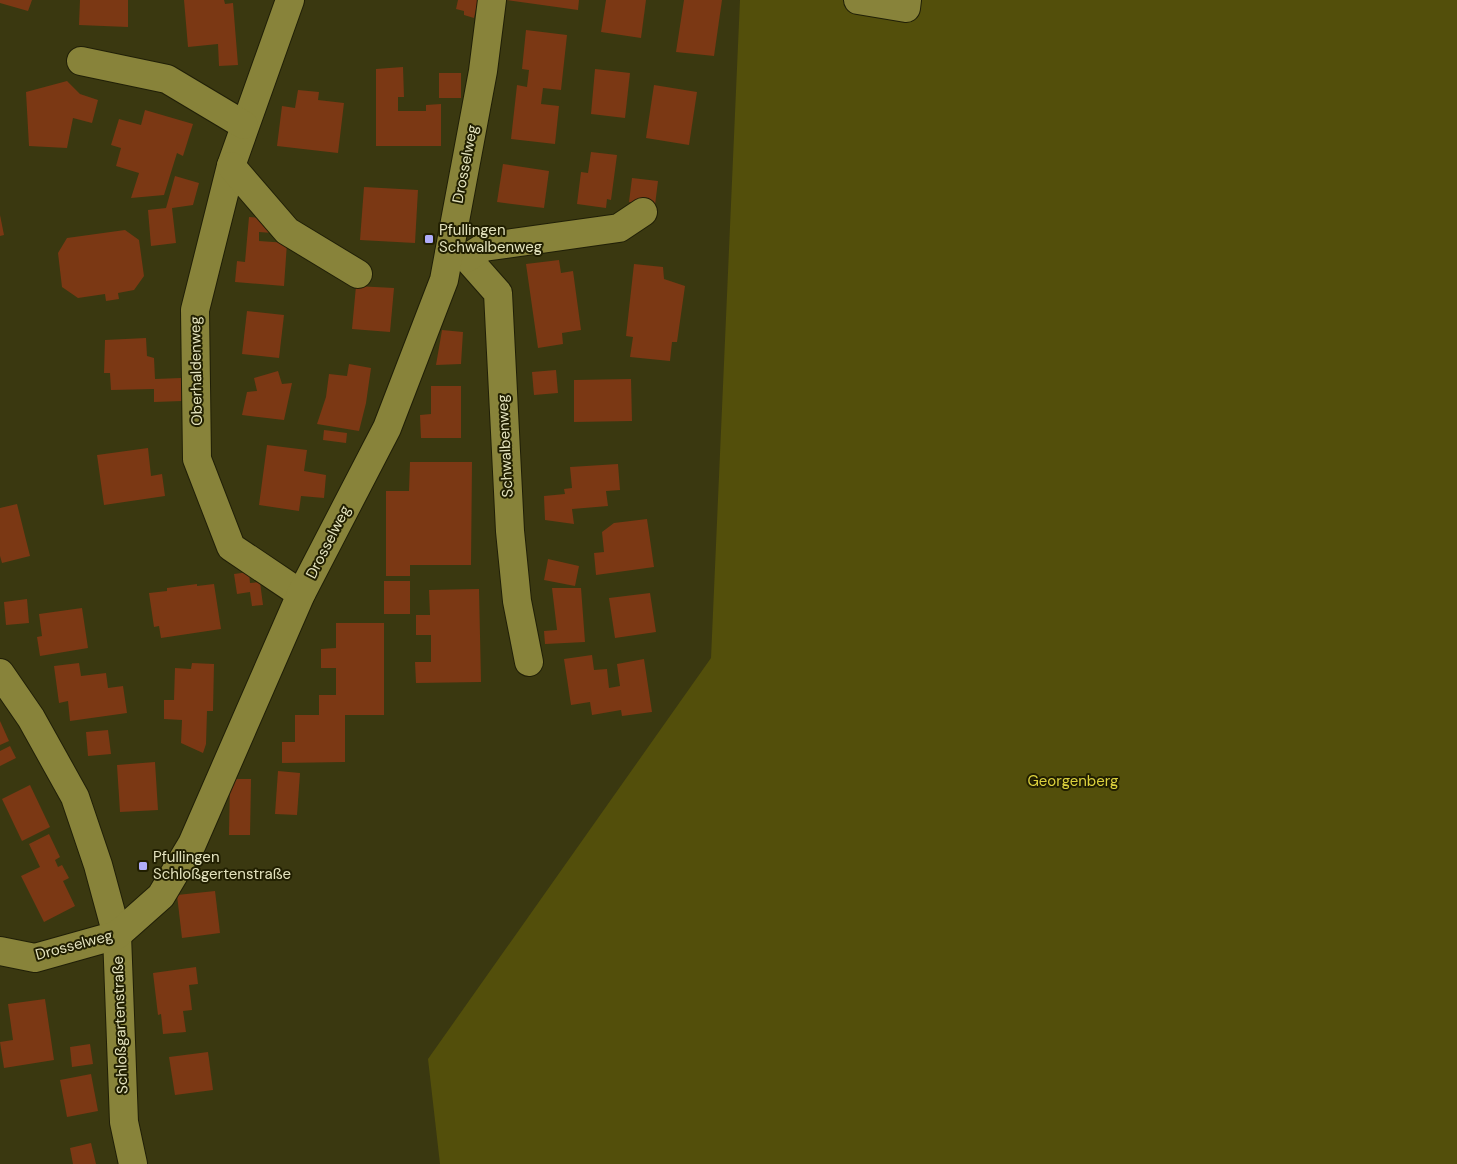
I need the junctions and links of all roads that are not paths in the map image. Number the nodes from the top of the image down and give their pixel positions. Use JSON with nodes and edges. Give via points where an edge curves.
{"nodes":[{"id":1,"x":290,"y":0,"type":"edge"},
{"id":2,"x":492,"y":0,"type":"edge"},
{"id":3,"x":858,"y":0,"type":"edge"},
{"id":4,"x":907,"y":4,"type":"edge"},
{"id":5,"x":81,"y":61,"type":"dead end"},
{"id":6,"x":244,"y":125,"type":"junction"},
{"id":7,"x":231,"y":166,"type":"junction"},
{"id":8,"x":643,"y":212,"type":"dead end"},
{"id":9,"x":458,"y":256,"type":"junction"},
{"id":10,"x":358,"y":274,"type":"dead end"},
{"id":11,"x":301,"y":594,"type":"junction"},
{"id":12,"x":529,"y":662,"type":"dead end"},
{"id":13,"x":0,"y":673,"type":"edge"},
{"id":14,"x":117,"y":935,"type":"junction"},
{"id":15,"x":0,"y":950,"type":"edge"},
{"id":16,"x":133,"y":1164,"type":"edge"}],
"edges":[{"from":1,"to":6,"type":"street","name":"Oberhaldenweg"},
{"from":2,"to":9,"type":"street","name":"Drosselweg"},
{"from":3,"to":4,"type":"street"},
{"from":5,"to":6,"type":"street","via":[[167,79]]},
{"from":6,"to":7,"type":"street","name":"Oberhaldenweg"},
{"from":7,"to":10,"type":"street","via":[[287,230]]},
{"from":7,"to":11,"type":"street","name":"Oberhaldenweg","via":[[195,310],[197,459],[231,547]]},
{"from":8,"to":9,"type":"street","via":[[619,228],[484,247]]},
{"from":9,"to":11,"type":"street","name":"Drosselweg","via":[[444,280],[387,428]]},
{"from":9,"to":12,"type":"street","name":"Schwalbenweg","via":[[498,294],[510,531],[517,601]]},
{"from":11,"to":14,"type":"street","name":"Drosselweg","via":[[192,844],[161,896]]},
{"from":13,"to":14,"type":"street","name":"Schloßgartenstraße","via":[[31,718],[75,797]]},
{"from":14,"to":15,"type":"street","name":"Drosselweg","via":[[35,958]]},
{"from":14,"to":16,"type":"street","name":"Schloßgartenstraße","via":[[124,1122]]}]}
